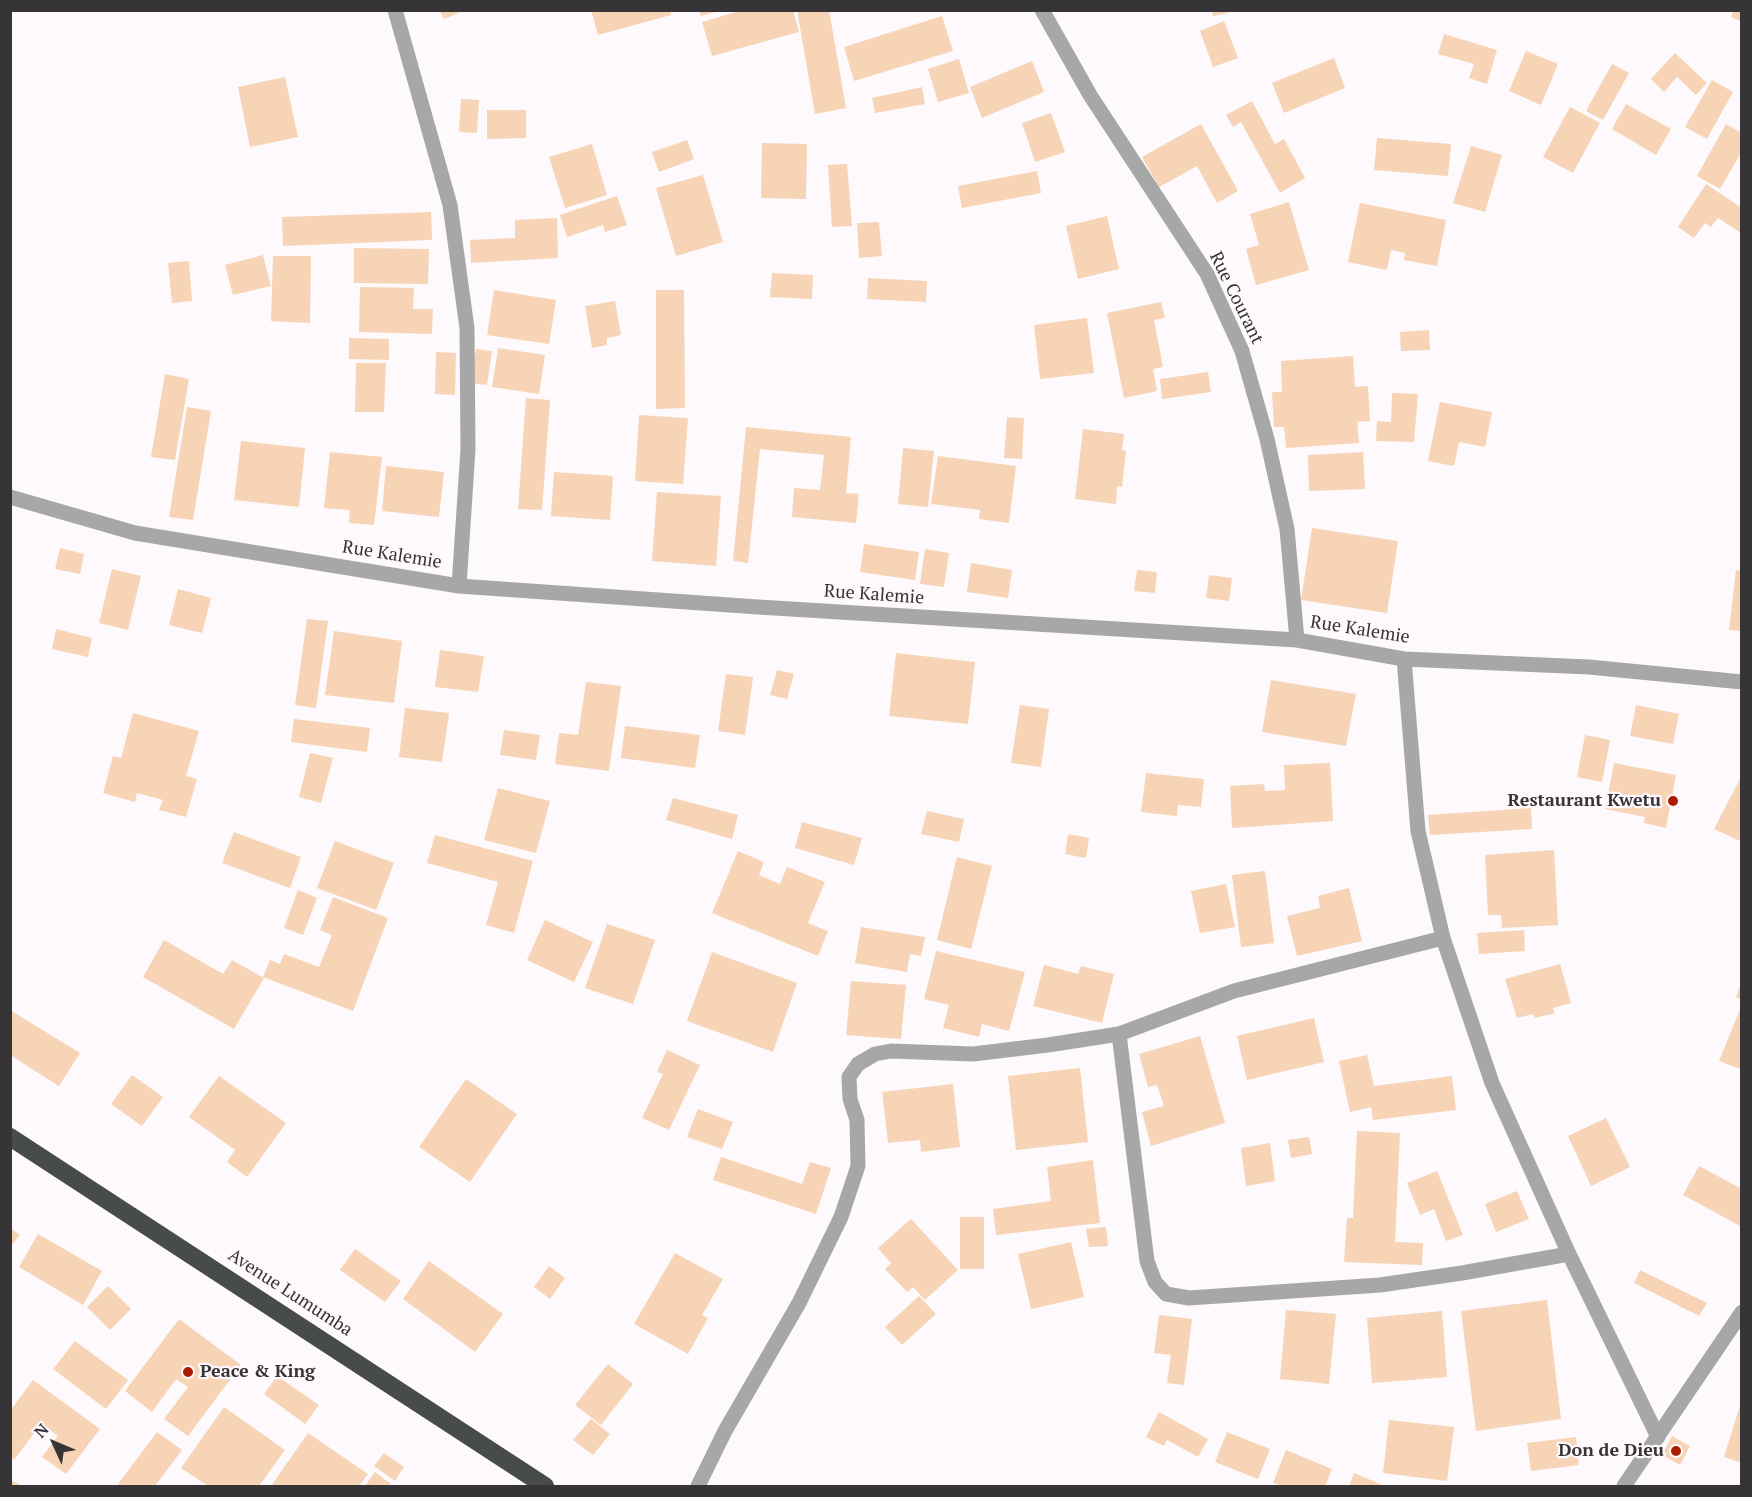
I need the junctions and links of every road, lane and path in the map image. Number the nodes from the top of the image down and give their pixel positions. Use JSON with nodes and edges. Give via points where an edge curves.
{"nodes":[{"id":1,"x":395,"y":10,"type":"edge"},
{"id":2,"x":1042,"y":10,"type":"edge"},
{"id":3,"x":10,"y":497,"type":"edge"},
{"id":4,"x":459,"y":586,"type":"junction"},
{"id":5,"x":1297,"y":640,"type":"junction"},
{"id":6,"x":1404,"y":659,"type":"junction"},
{"id":7,"x":1742,"y":682,"type":"edge"},
{"id":8,"x":1443,"y":938,"type":"junction"},
{"id":9,"x":1119,"y":1034,"type":"junction"},
{"id":10,"x":10,"y":1137,"type":"edge"},
{"id":11,"x":1569,"y":1254,"type":"junction"},
{"id":12,"x":1742,"y":1312,"type":"edge"},
{"id":13,"x":1658,"y":1437,"type":"junction"},
{"id":14,"x":545,"y":1486,"type":"edge"},
{"id":15,"x":698,"y":1486,"type":"edge"},
{"id":16,"x":1624,"y":1486,"type":"edge"}],
"edges":[{"from":1,"to":4,"type":"street","via":[[450,205],[467,328],[468,449]]},
{"from":2,"to":5,"type":"street","name":"Rue Courant","via":[[1090,95],[1207,274],[1242,351],[1287,529]]},
{"from":3,"to":4,"type":"street","name":"Rue Kalemie","via":[[135,533]]},
{"from":4,"to":5,"type":"street","name":"Rue Kalemie"},
{"from":5,"to":6,"type":"street","name":"Rue Kalemie"},
{"from":6,"to":7,"type":"street","name":"Rue Kalemie","via":[[1589,667]]},
{"from":6,"to":8,"type":"street","via":[[1418,831]]},
{"from":8,"to":9,"type":"street","via":[[1234,991]]},
{"from":8,"to":11,"type":"street","via":[[1492,1083]]},
{"from":9,"to":11,"type":"street","via":[[1147,1261],[1155,1282],[1166,1294],[1189,1298],[1380,1285]]},
{"from":9,"to":15,"type":"street","via":[[973,1054],[891,1051],[875,1053],[858,1064],[849,1077],[850,1099],[857,1120],[858,1166],[841,1217],[799,1303]]},
{"from":10,"to":14,"type":"highway","name":"Avenue Lumumba"},
{"from":11,"to":13,"type":"street"},
{"from":12,"to":13,"type":"street"},
{"from":13,"to":16,"type":"street"}]}
